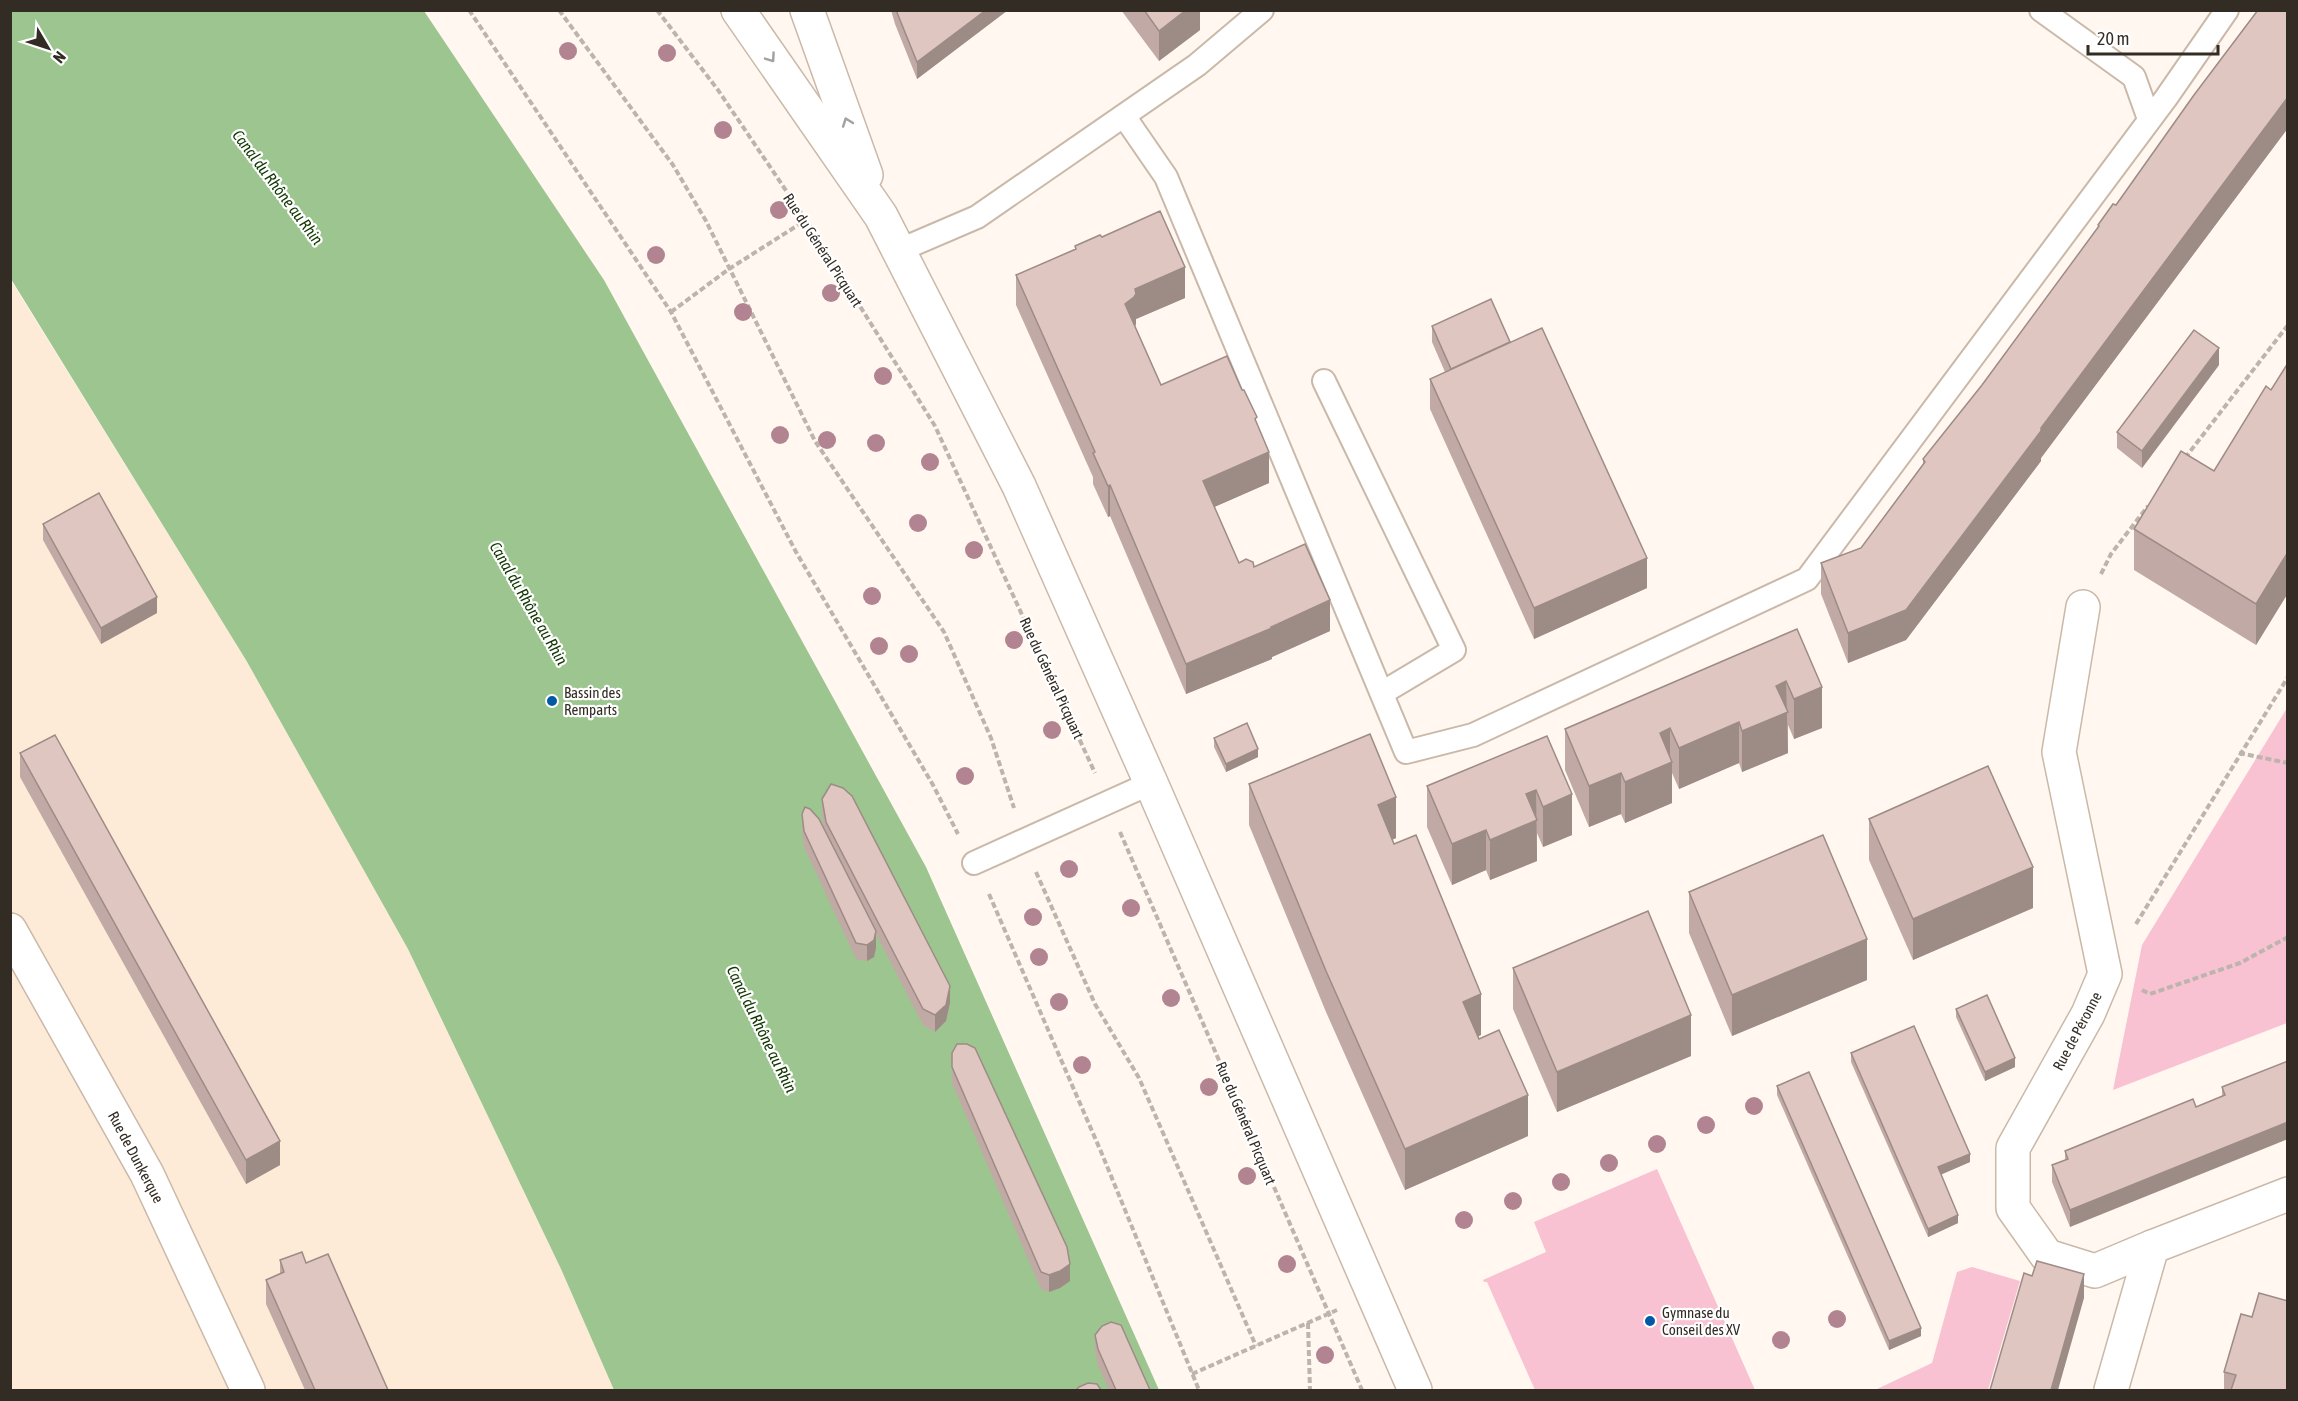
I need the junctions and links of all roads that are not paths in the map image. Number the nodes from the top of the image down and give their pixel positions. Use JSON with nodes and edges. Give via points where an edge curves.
{"nodes":[{"id":1,"x":738,"y":10,"type":"edge"},
{"id":2,"x":807,"y":10,"type":"edge"},
{"id":3,"x":1262,"y":10,"type":"edge"},
{"id":4,"x":2041,"y":10,"type":"edge"},
{"id":5,"x":2227,"y":10,"type":"edge"},
{"id":6,"x":1124,"y":116,"type":"junction"},
{"id":7,"x":2149,"y":119,"type":"junction"},
{"id":8,"x":881,"y":216,"type":"junction"},
{"id":9,"x":900,"y":250,"type":"junction"},
{"id":10,"x":1324,"y":381,"type":"dead end"},
{"id":11,"x":2083,"y":607,"type":"road end"},
{"id":12,"x":1382,"y":693,"type":"junction"},
{"id":13,"x":1151,"y":783,"type":"junction"},
{"id":14,"x":974,"y":863,"type":"road end"},
{"id":15,"x":10,"y":930,"type":"edge"},
{"id":16,"x":2288,"y":1194,"type":"edge"},
{"id":17,"x":2152,"y":1247,"type":"junction"},
{"id":18,"x":248,"y":1390,"type":"edge"},
{"id":19,"x":1415,"y":1390,"type":"edge"},
{"id":20,"x":2111,"y":1390,"type":"edge"}],
"edges":[{"from":1,"to":8,"type":"main road","one_way":true},
{"from":8,"to":2,"type":"main road","one_way":true},
{"from":3,"to":6,"type":"lane","via":[[1197,65]]},
{"from":4,"to":7,"type":"lane","via":[[2134,77]]},
{"from":5,"to":7,"type":"lane"},
{"from":6,"to":9,"type":"lane","via":[[977,217]]},
{"from":6,"to":12,"type":"lane","via":[[1166,177]]},
{"from":7,"to":12,"type":"lane","via":[[1807,579],[1473,735],[1406,752]]},
{"from":8,"to":9,"type":"main road"},
{"from":9,"to":13,"type":"main road","via":[[1019,486]]},
{"from":10,"to":12,"type":"lane","via":[[1454,650]]},
{"from":11,"to":17,"type":"main road","name":"Rue de Péronne","via":[[2059,752],[2105,974],[2088,1014],[2013,1148],[2013,1208],[2047,1256],[2095,1271]]},
{"from":13,"to":14,"type":"lane"},
{"from":13,"to":19,"type":"main road"},
{"from":15,"to":18,"type":"main road","name":"Rue de Dunkerque","via":[[147,1174]]},
{"from":16,"to":17,"type":"main road","name":"Rue de Péronne"},
{"from":17,"to":20,"type":"main road"}]}
